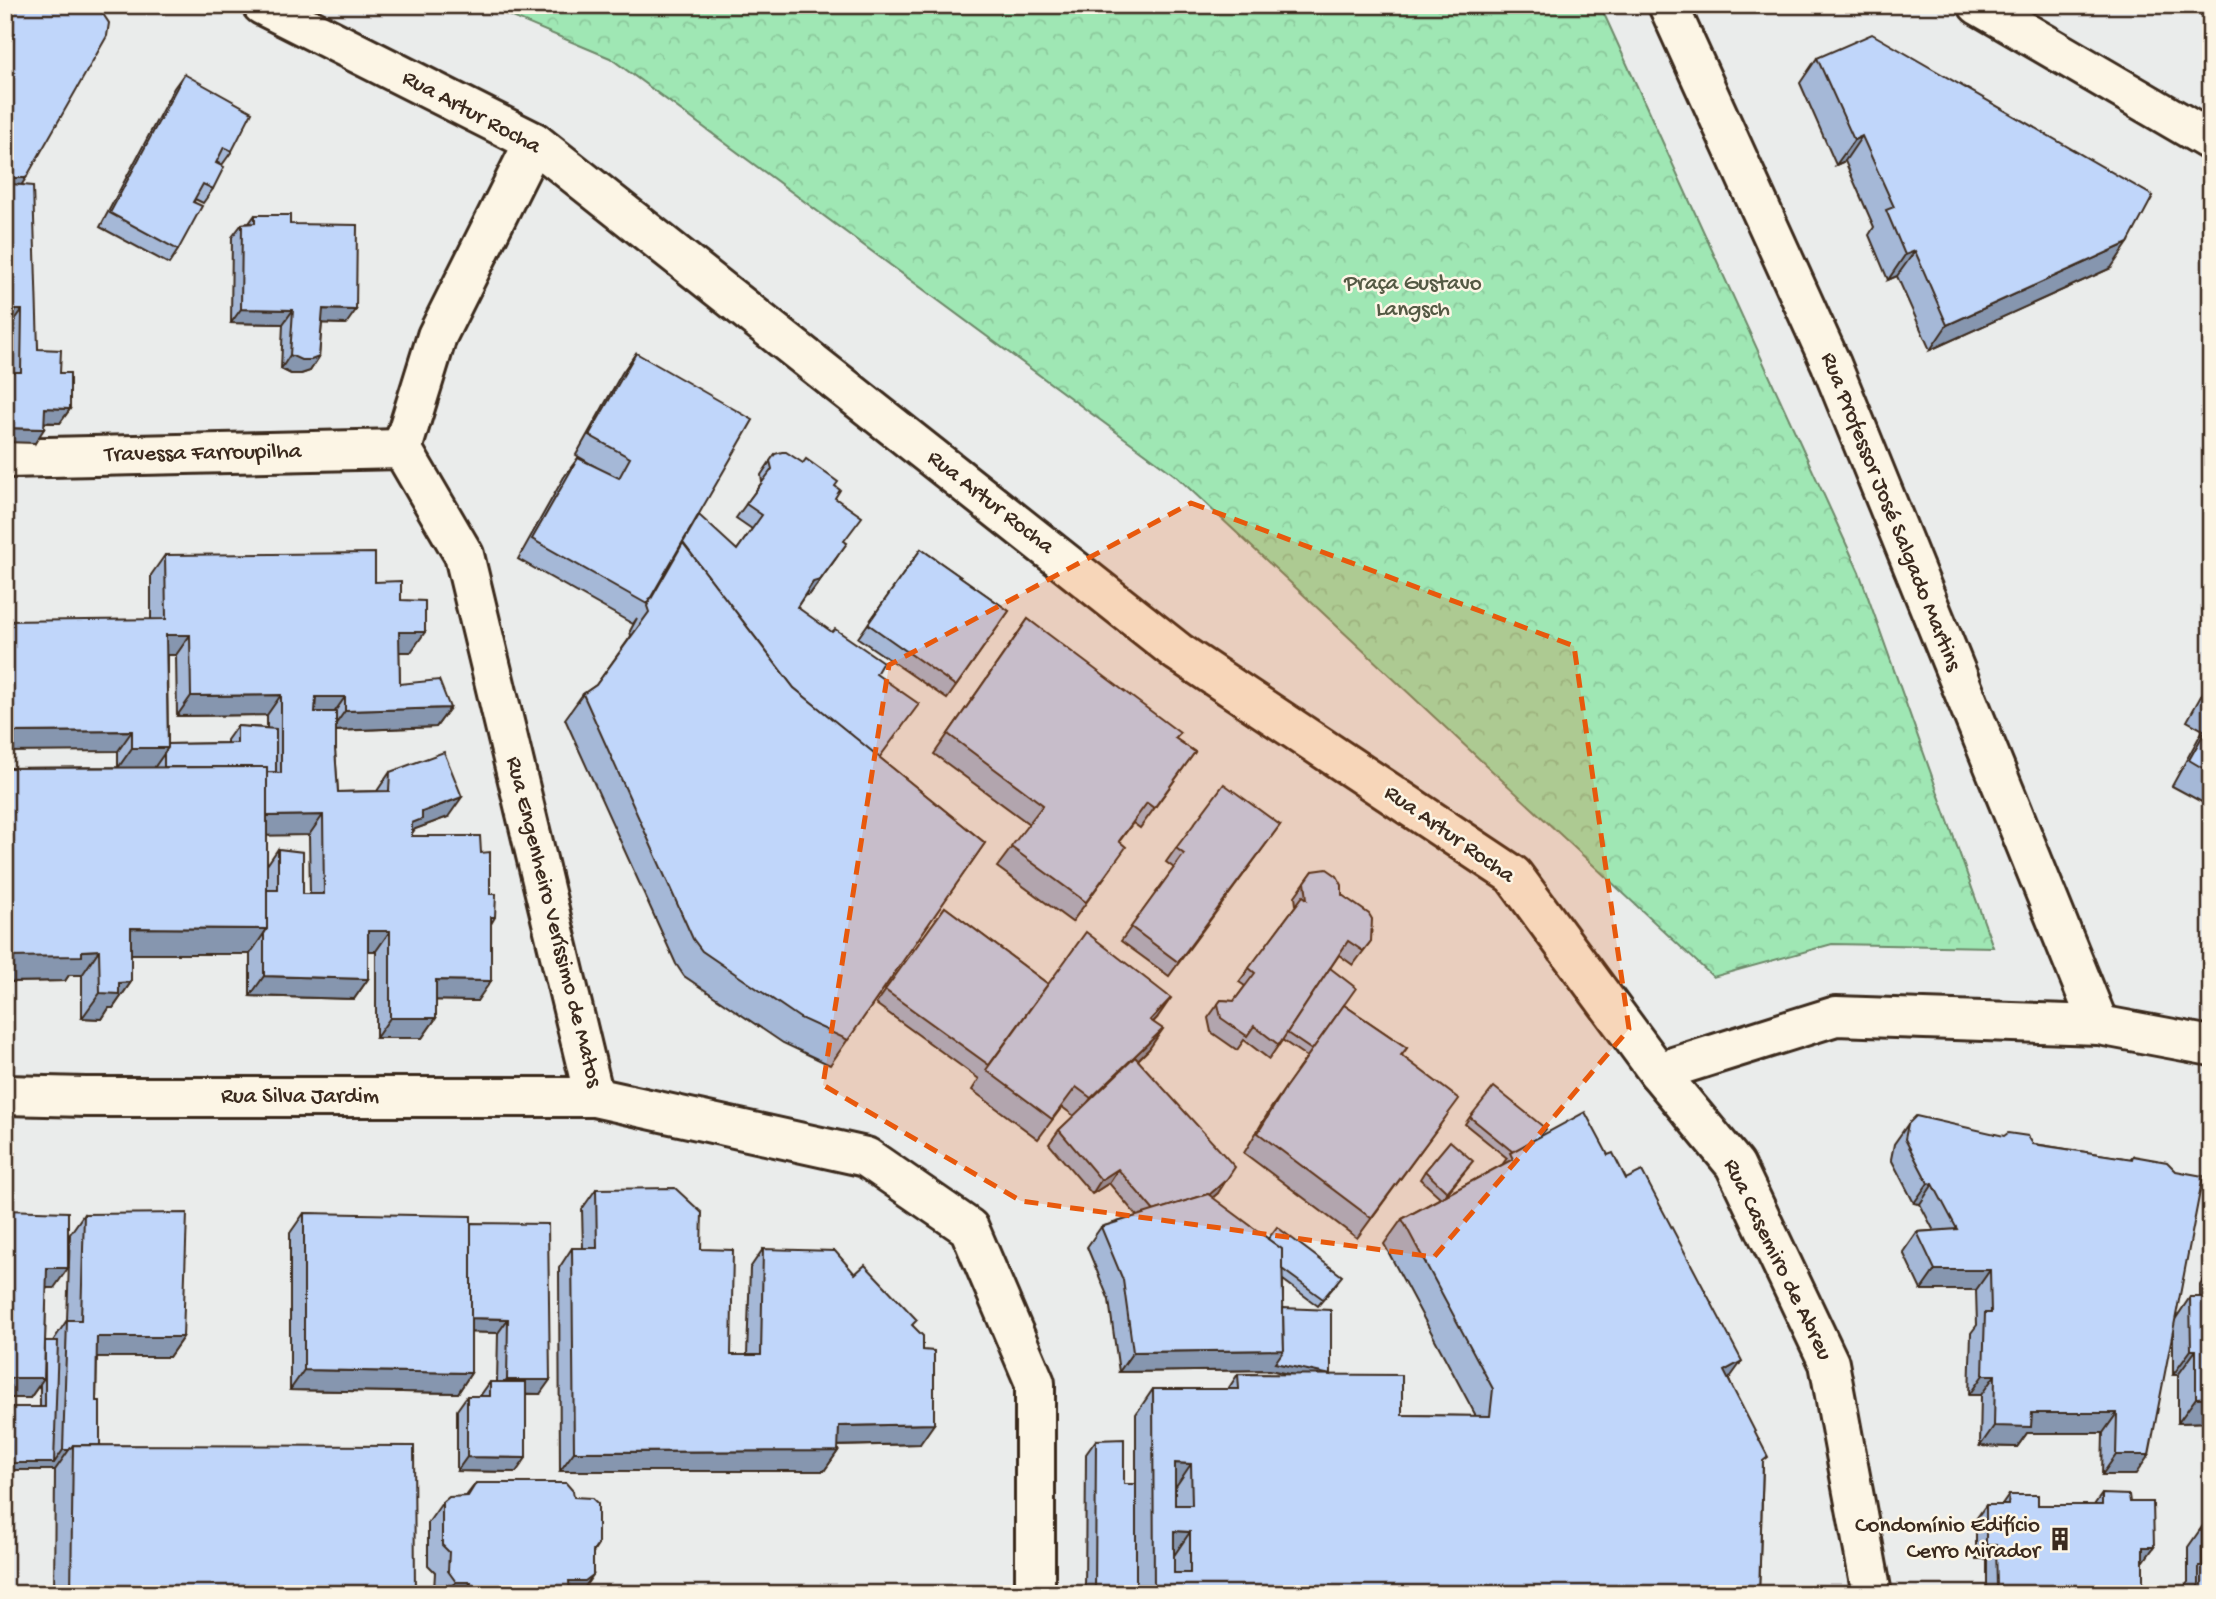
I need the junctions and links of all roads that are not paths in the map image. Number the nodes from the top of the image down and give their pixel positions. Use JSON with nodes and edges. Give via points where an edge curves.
{"nodes":[{"id":1,"x":262,"y":5,"type":"edge"},
{"id":2,"x":1668,"y":5,"type":"edge"},
{"id":3,"x":1978,"y":5,"type":"edge"},
{"id":4,"x":2211,"y":141,"type":"edge"},
{"id":5,"x":534,"y":142,"type":"junction"},
{"id":6,"x":401,"y":449,"type":"junction"},
{"id":7,"x":5,"y":458,"type":"edge"},
{"id":8,"x":2099,"y":1025,"type":"junction"},
{"id":9,"x":2211,"y":1046,"type":"edge"},
{"id":10,"x":1658,"y":1072,"type":"junction"},
{"id":11,"x":5,"y":1095,"type":"edge"},
{"id":12,"x":594,"y":1097,"type":"junction"},
{"id":13,"x":1035,"y":1594,"type":"edge"},
{"id":14,"x":1872,"y":1594,"type":"edge"}],
"edges":[{"from":1,"to":5,"type":"street","name":"Rua Artur Rocha"},
{"from":2,"to":8,"type":"street","name":"Rua Professor José Salgado Martins","via":[[1831,364]]},
{"from":3,"to":4,"type":"street"},
{"from":5,"to":6,"type":"street","via":[[437,336]]},
{"from":5,"to":10,"type":"street","name":"Rua Artur Rocha","via":[[1178,652],[1513,875]]},
{"from":6,"to":7,"type":"street","name":"Travessa Farroupilha"},
{"from":6,"to":12,"type":"street","name":"Rua Engenheiro Veríssimo de Matos","via":[[464,555]]},
{"from":8,"to":9,"type":"street"},
{"from":8,"to":10,"type":"street","via":[[1836,1016]]},
{"from":10,"to":14,"type":"street","name":"Rua Casemiro de Abreu","via":[[1735,1165],[1829,1363]]},
{"from":11,"to":12,"type":"street","name":"Rua Silva Jardim"},
{"from":12,"to":13,"type":"street","name":"Rua Engenheiro Veríssimo de Matos","via":[[866,1157],[969,1228],[1035,1383]]}]}
